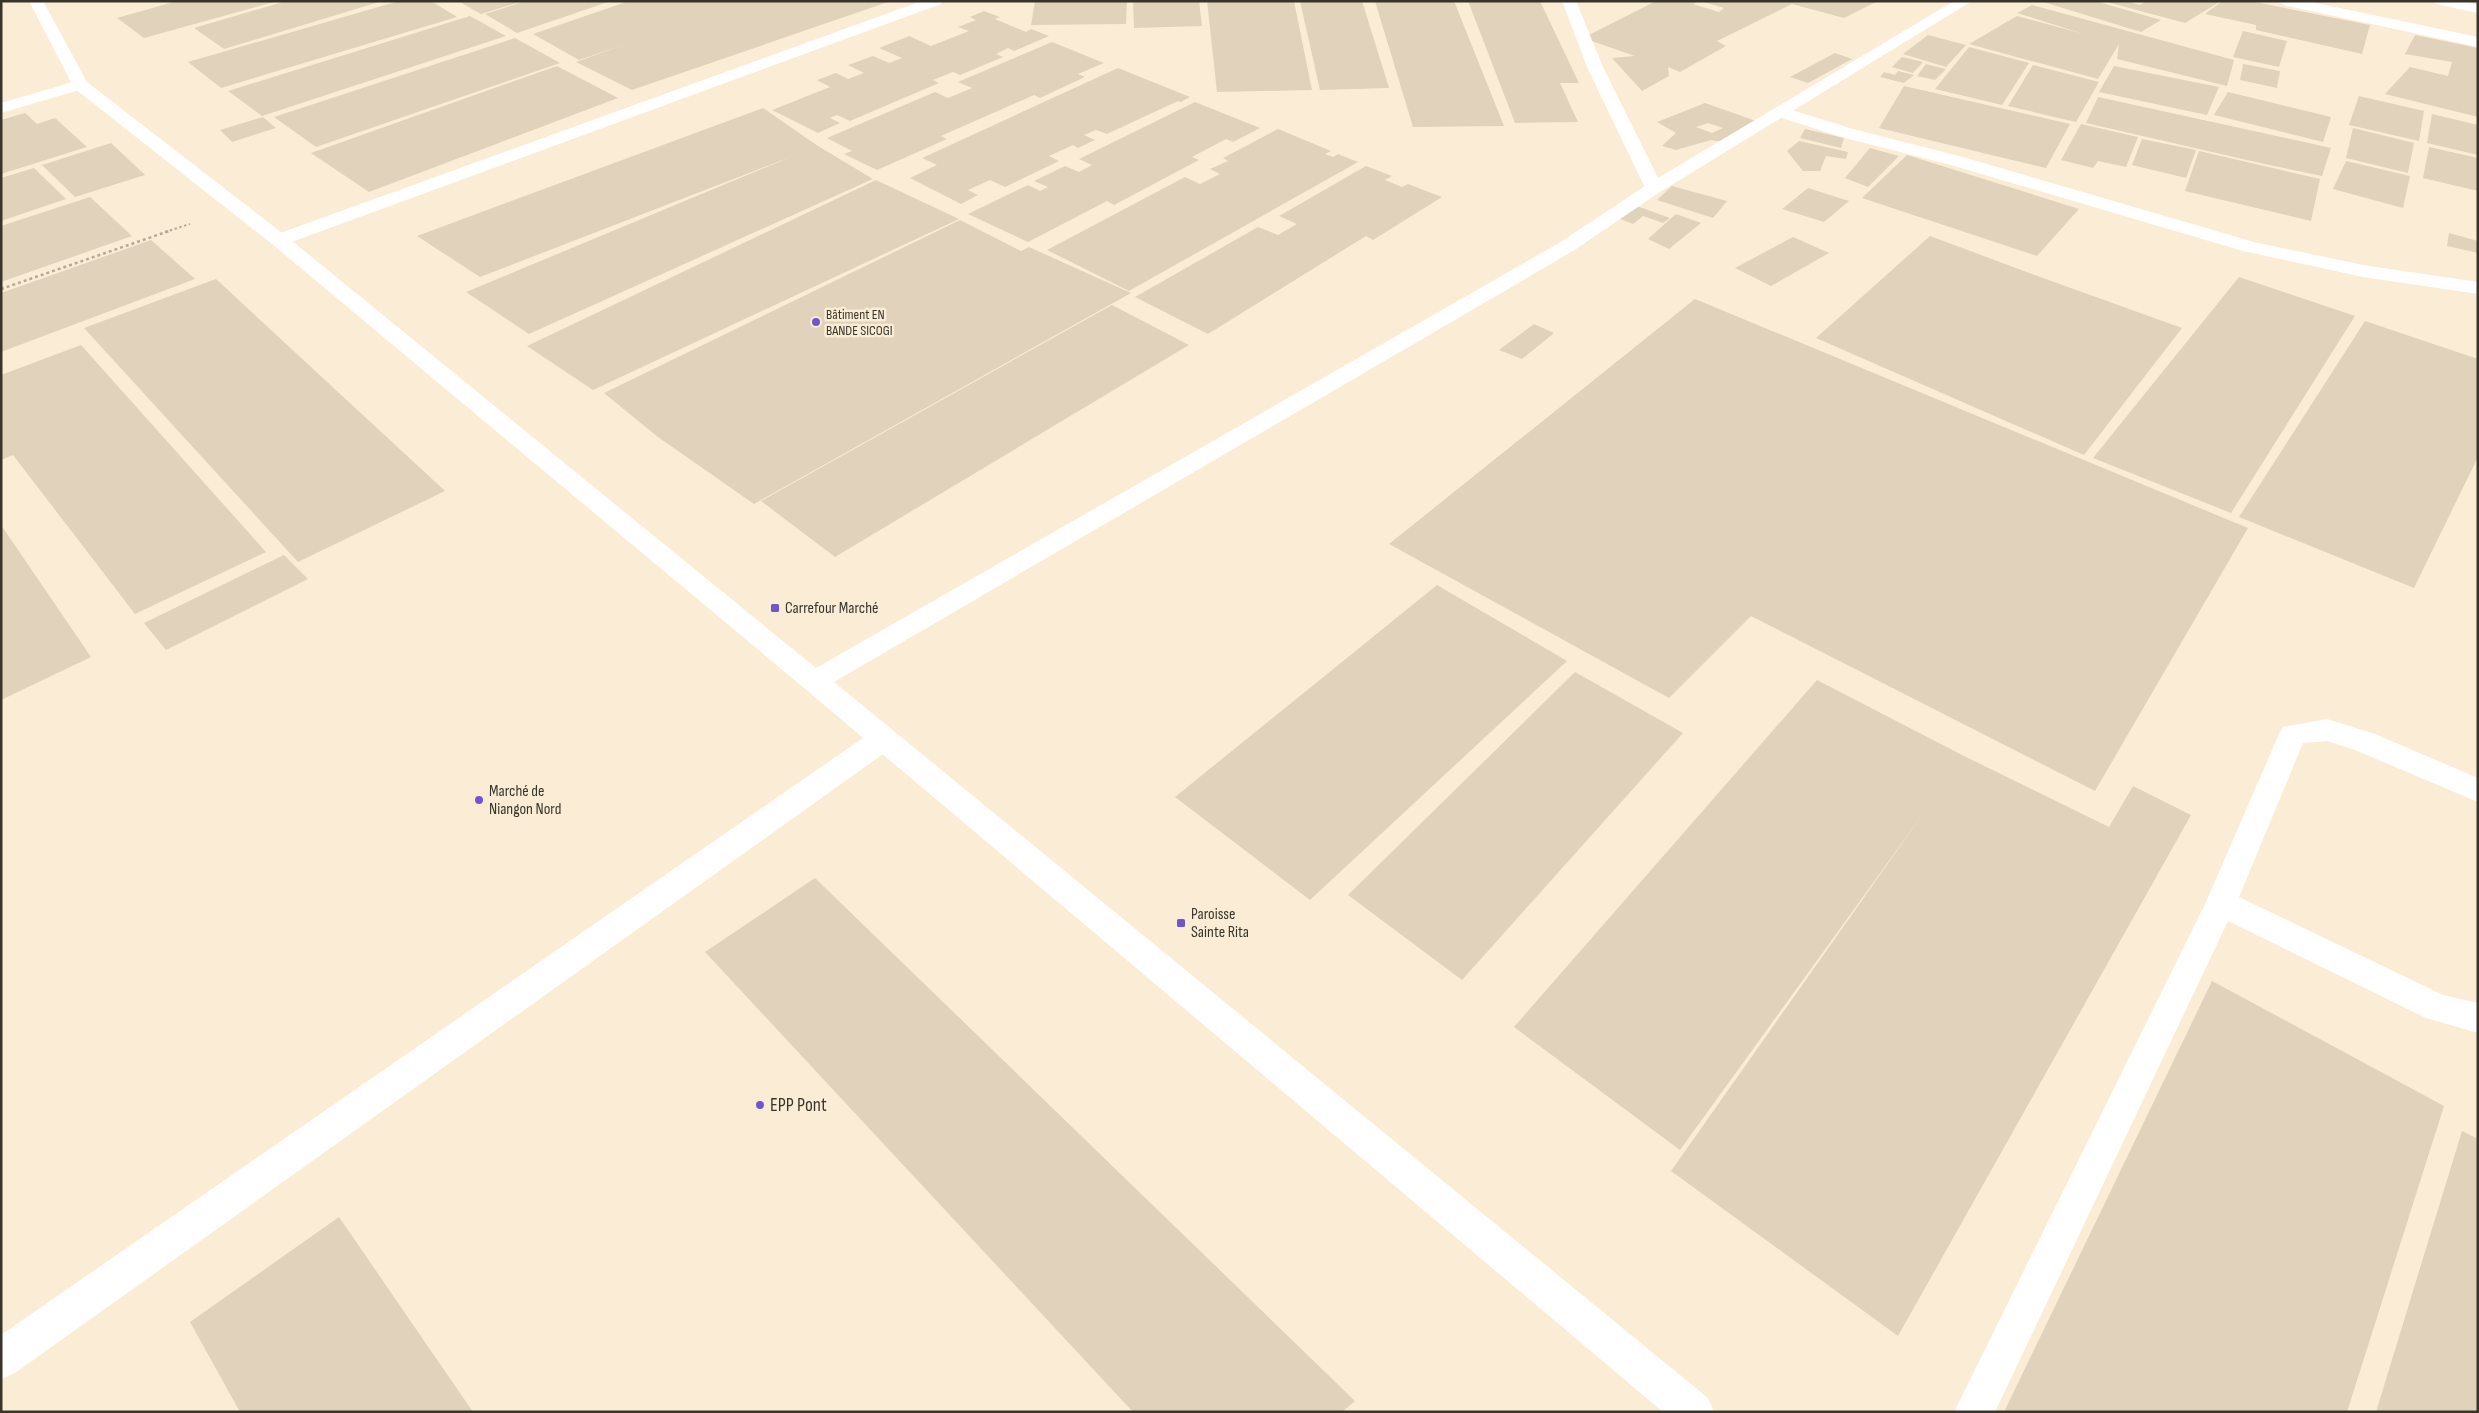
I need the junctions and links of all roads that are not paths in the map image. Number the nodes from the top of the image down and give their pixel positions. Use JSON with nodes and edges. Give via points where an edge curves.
{"nodes":[{"id":1,"x":36,"y":1,"type":"edge"},
{"id":2,"x":936,"y":1,"type":"edge"},
{"id":3,"x":1569,"y":1,"type":"edge"},
{"id":4,"x":1965,"y":1,"type":"edge"},
{"id":5,"x":2284,"y":1,"type":"edge"},
{"id":6,"x":2441,"y":1,"type":"edge"},
{"id":7,"x":2355,"y":8,"type":"edge"},
{"id":8,"x":2478,"y":8,"type":"edge"},
{"id":9,"x":2478,"y":42,"type":"edge"},
{"id":10,"x":80,"y":85,"type":"junction"},
{"id":11,"x":1,"y":108,"type":"edge"},
{"id":12,"x":1782,"y":112,"type":"junction"},
{"id":13,"x":1654,"y":188,"type":"junction"},
{"id":14,"x":279,"y":240,"type":"junction"},
{"id":15,"x":2478,"y":288,"type":"edge"},
{"id":16,"x":814,"y":681,"type":"junction"},
{"id":17,"x":883,"y":739,"type":"junction"},
{"id":18,"x":2478,"y":791,"type":"edge"},
{"id":19,"x":2221,"y":903,"type":"junction"},
{"id":20,"x":2478,"y":1018,"type":"edge"},
{"id":21,"x":1,"y":1359,"type":"edge"},
{"id":22,"x":1694,"y":1412,"type":"edge"},
{"id":23,"x":1974,"y":1412,"type":"edge"}],
"edges":[{"from":1,"to":10,"type":"street"},
{"from":2,"to":14,"type":"street"},
{"from":3,"to":13,"type":"street","via":[[1595,67]]},
{"from":4,"to":12,"type":"street"},
{"from":5,"to":7,"type":"street"},
{"from":6,"to":8,"type":"street"},
{"from":7,"to":9,"type":"street"},
{"from":10,"to":11,"type":"street"},
{"from":10,"to":14,"type":"street"},
{"from":12,"to":13,"type":"street"},
{"from":12,"to":15,"type":"street","via":[[2250,247],[2363,271]]},
{"from":13,"to":16,"type":"street","via":[[1566,247]]},
{"from":14,"to":16,"type":"street"},
{"from":16,"to":17,"type":"street"},
{"from":17,"to":21,"type":"street"},
{"from":17,"to":22,"type":"street"},
{"from":18,"to":19,"type":"street","via":[[2337,733],[2327,730],[2293,734]]},
{"from":19,"to":20,"type":"street","via":[[2438,1008]]},
{"from":19,"to":23,"type":"street"}]}
